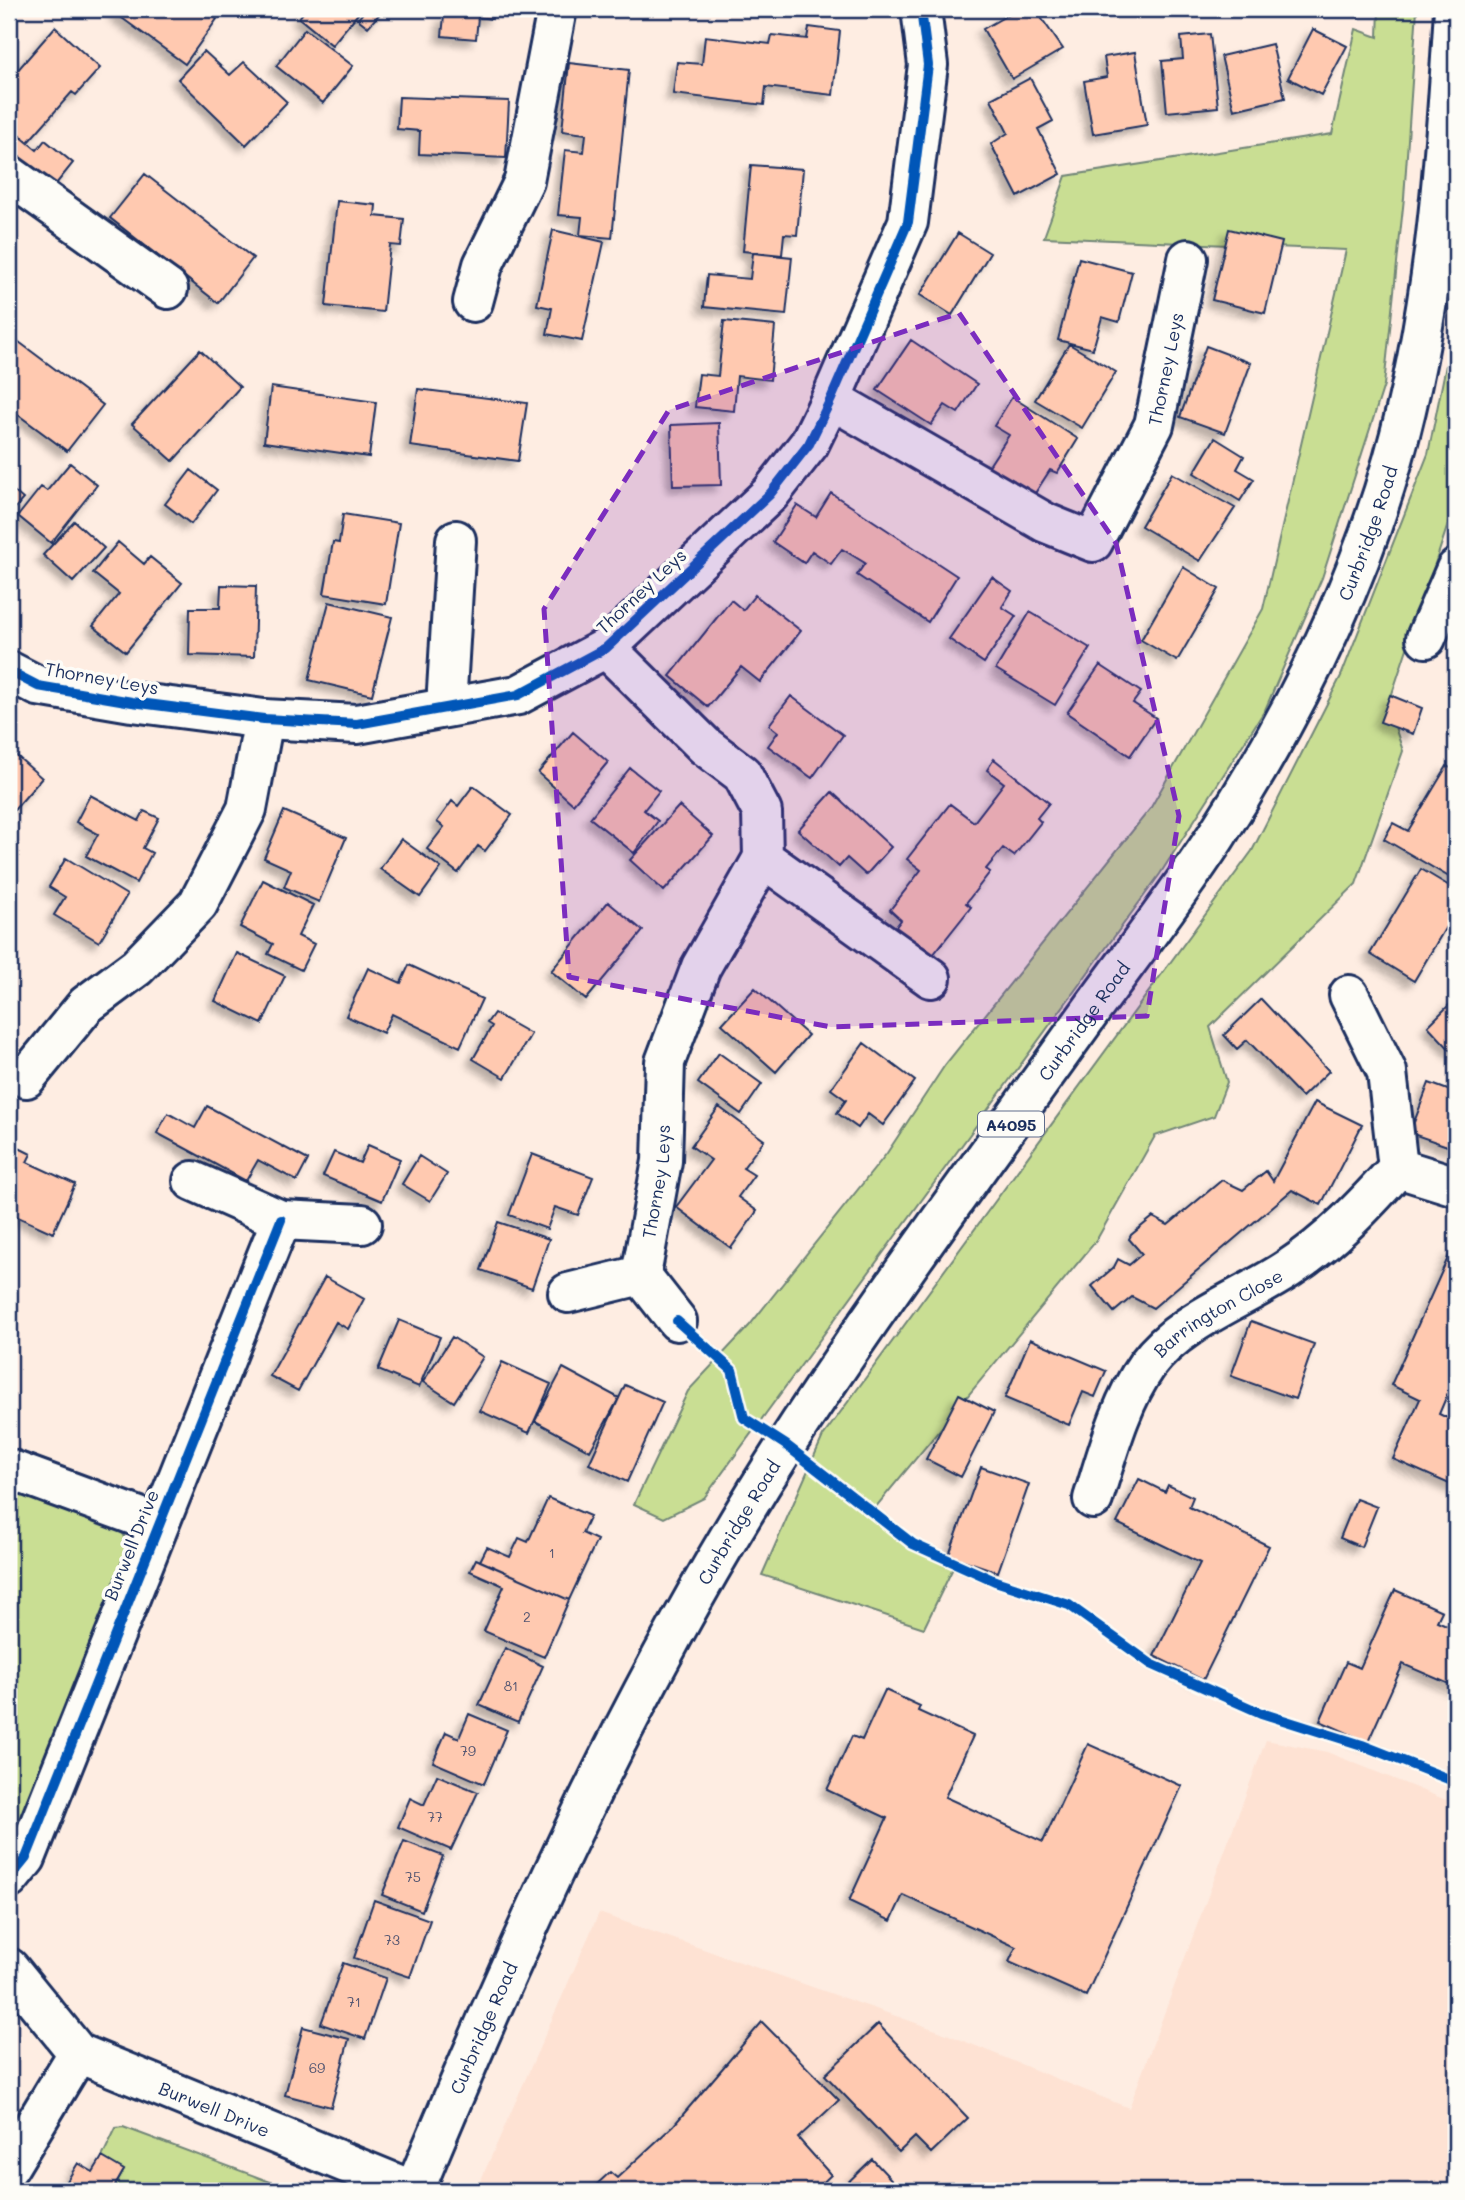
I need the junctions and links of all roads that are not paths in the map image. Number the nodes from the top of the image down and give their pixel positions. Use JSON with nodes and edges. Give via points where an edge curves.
{"nodes":[{"id":1,"x":557,"y":9,"type":"edge"},
{"id":2,"x":921,"y":9,"type":"edge"},
{"id":3,"x":1454,"y":9,"type":"edge"},
{"id":4,"x":9,"y":175,"type":"edge"},
{"id":5,"x":1188,"y":259,"type":"dead end"},
{"id":6,"x":168,"y":289,"type":"dead end"},
{"id":7,"x":473,"y":302,"type":"dead end"},
{"id":8,"x":831,"y":399,"type":"junction"},
{"id":9,"x":456,"y":540,"type":"dead end"},
{"id":10,"x":1456,"y":569,"type":"edge"},
{"id":11,"x":1426,"y":638,"type":"dead end"},
{"id":12,"x":606,"y":648,"type":"junction"},
{"id":13,"x":9,"y":671,"type":"edge"},
{"id":14,"x":446,"y":708,"type":"junction"},
{"id":15,"x":264,"y":719,"type":"junction"},
{"id":16,"x":763,"y":858,"type":"junction"},
{"id":17,"x":931,"y":978,"type":"dead end"},
{"id":18,"x":1349,"y":995,"type":"dead end"},
{"id":19,"x":26,"y":1078,"type":"dead end"},
{"id":20,"x":1398,"y":1168,"type":"junction"},
{"id":21,"x":193,"y":1181,"type":"dead end"},
{"id":22,"x":1456,"y":1186,"type":"edge"},
{"id":23,"x":281,"y":1220,"type":"junction"},
{"id":24,"x":362,"y":1224,"type":"dead end"},
{"id":25,"x":641,"y":1275,"type":"junction"},
{"id":26,"x":568,"y":1293,"type":"dead end"},
{"id":27,"x":677,"y":1321,"type":"dead end"},
{"id":28,"x":9,"y":1469,"type":"edge"},
{"id":29,"x":1093,"y":1499,"type":"dead end"},
{"id":30,"x":158,"y":1524,"type":"junction"},
{"id":31,"x":9,"y":1879,"type":"edge"},
{"id":32,"x":9,"y":1968,"type":"edge"},
{"id":33,"x":79,"y":2053,"type":"junction"},
{"id":34,"x":9,"y":2167,"type":"edge"},
{"id":35,"x":414,"y":2191,"type":"edge"}],
"edges":[{"from":1,"to":7,"type":"street","via":[[524,181],[483,265]]},
{"from":2,"to":8,"type":"street","name":"Thorney Leys","via":[[928,65],[908,222]]},
{"from":3,"to":35,"type":"street","name":"Curbridge Road","number":"A4095","via":[[1444,182],[1416,366],[1391,465],[1344,594],[1290,713],[1214,839],[786,1445],[672,1639],[554,1864]]},
{"from":4,"to":6,"type":"street"},
{"from":5,"to":8,"type":"street","name":"Thorney Leys","via":[[1154,425],[1093,542],[1046,523]]},
{"from":8,"to":12,"type":"street","name":"Thorney Leys","via":[[808,444],[770,494]]},
{"from":9,"to":14,"type":"street"},
{"from":10,"to":11,"type":"street"},
{"from":12,"to":14,"type":"street","name":"Thorney Leys","via":[[518,695]]},
{"from":12,"to":16,"type":"street","name":"Thorney Leys","via":[[705,746],[742,774],[762,812]]},
{"from":13,"to":15,"type":"street","name":"Thorney Leys","via":[[38,686]]},
{"from":14,"to":15,"type":"street","name":"Thorney Leys","via":[[357,724]]},
{"from":15,"to":19,"type":"street","via":[[247,809],[198,904],[137,967],[86,1005]]},
{"from":16,"to":17,"type":"street"},
{"from":16,"to":25,"type":"street","name":"Thorney Leys","via":[[701,967],[665,1062],[662,1161]]},
{"from":18,"to":20,"type":"street","via":[[1387,1072]]},
{"from":20,"to":22,"type":"street"},
{"from":20,"to":29,"type":"street","name":"Barrington Close","via":[[1329,1238],[1290,1269],[1196,1323],[1147,1365],[1108,1450]]},
{"from":21,"to":23,"type":"street"},
{"from":23,"to":24,"type":"street"},
{"from":23,"to":30,"type":"street","name":"Burwell Drive"},
{"from":25,"to":26,"type":"street"},
{"from":25,"to":27,"type":"street"},
{"from":28,"to":30,"type":"street","name":"Burwell Drive"},
{"from":30,"to":31,"type":"street","name":"Burwell Drive","via":[[26,1858]]},
{"from":32,"to":33,"type":"street","name":"Burwell Drive"},
{"from":33,"to":34,"type":"street"},
{"from":33,"to":35,"type":"street","name":"Burwell Drive"}]}
